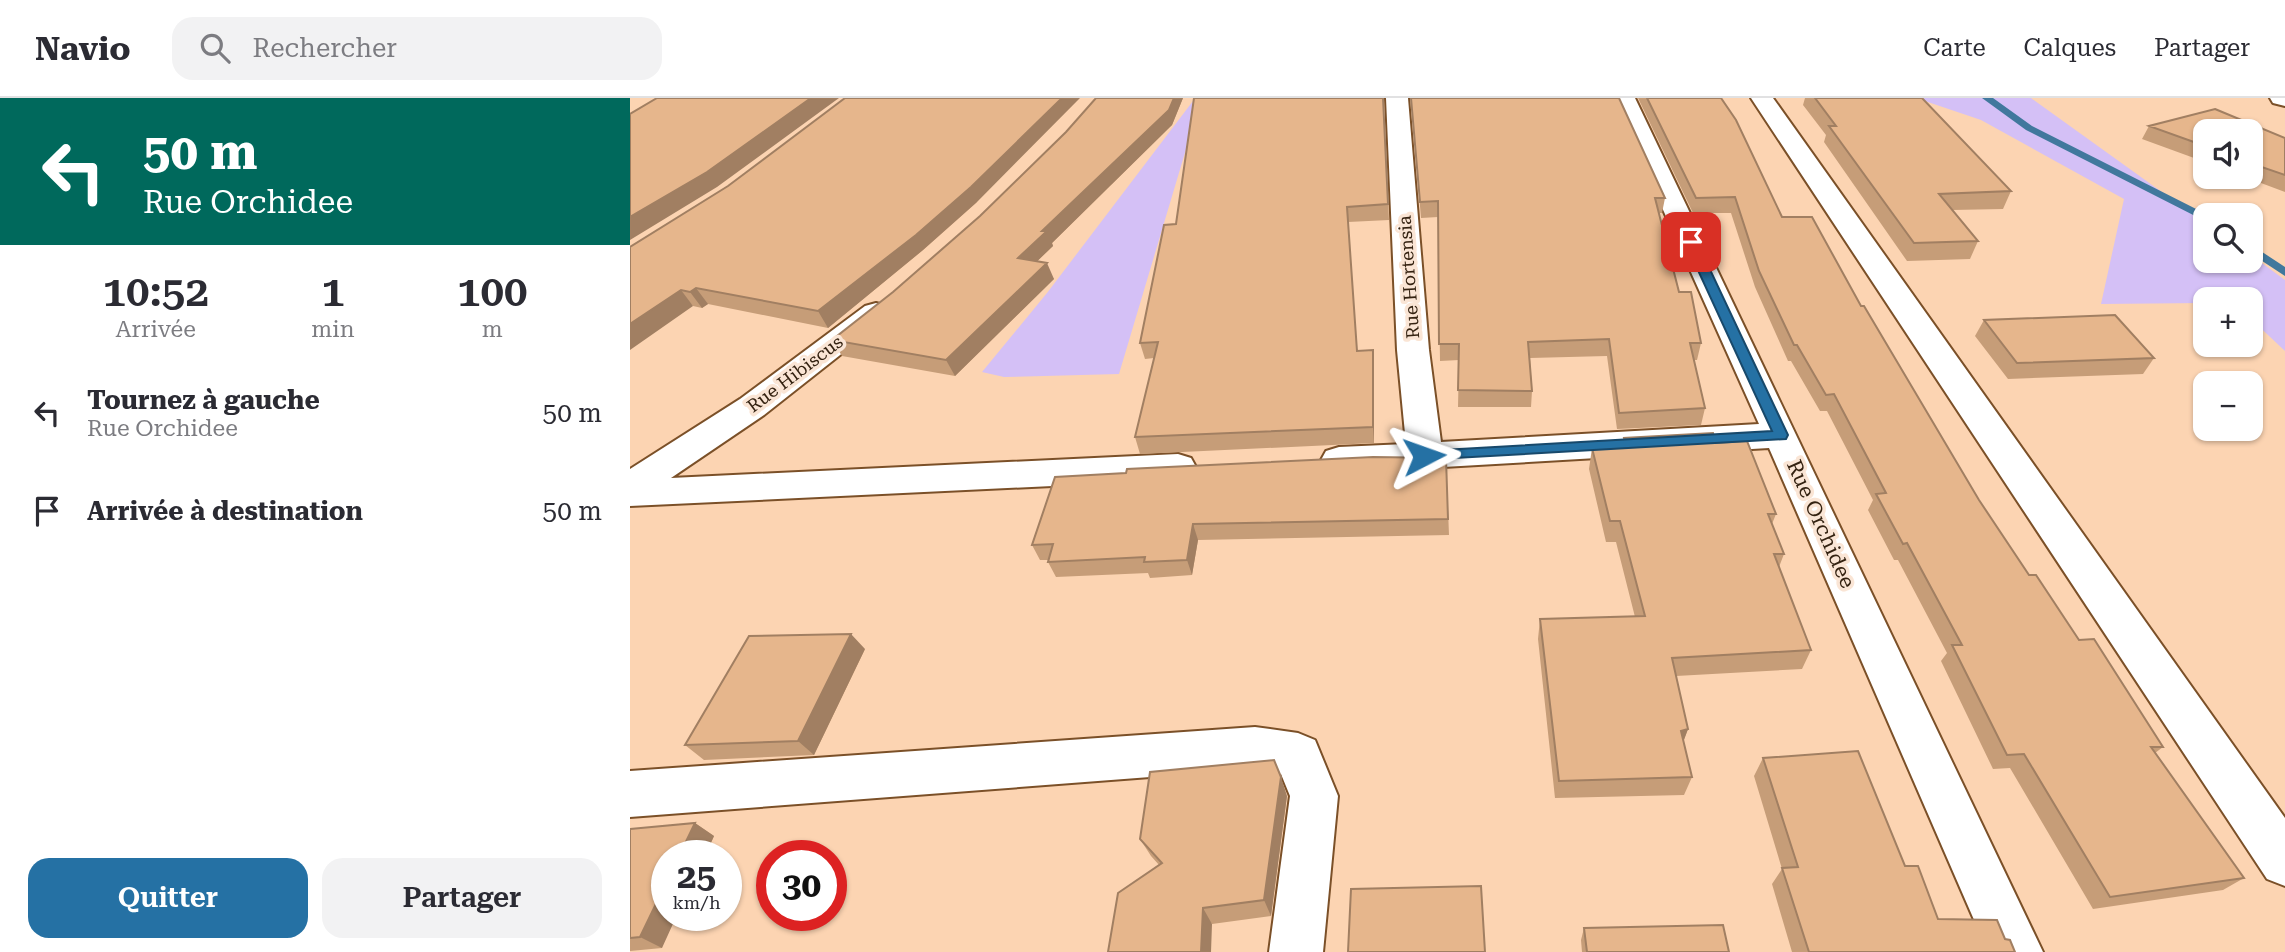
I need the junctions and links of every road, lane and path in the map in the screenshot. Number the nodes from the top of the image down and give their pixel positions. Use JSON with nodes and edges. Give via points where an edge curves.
{"nodes":[{"id":1,"x":1398,"y":98,"type":"edge"},
{"id":2,"x":1624,"y":98,"type":"edge"},
{"id":3,"x":1762,"y":98,"type":"edge"},
{"id":4,"x":901,"y":292,"type":"edge"},
{"id":5,"x":1781,"y":435,"type":"junction"},
{"id":6,"x":1424,"y":456,"type":"junction"},
{"id":7,"x":1313,"y":461,"type":"edge"},
{"id":8,"x":1215,"y":466,"type":"edge"},
{"id":9,"x":630,"y":487,"type":"edge"},
{"id":10,"x":630,"y":493,"type":"edge"},
{"id":11,"x":630,"y":794,"type":"edge"},
{"id":12,"x":2285,"y":861,"type":"edge"},
{"id":13,"x":1296,"y":952,"type":"edge"},
{"id":14,"x":2016,"y":952,"type":"edge"}],
"edges":[{"from":1,"to":6,"type":"street","name":"Rue Hortensia"},
{"from":2,"to":5,"type":"street","name":"Rue Orchidee"},
{"from":3,"to":12,"type":"street"},
{"from":4,"to":9,"type":"street","name":"Rue Hibiscus","via":[[752,407]]},
{"from":5,"to":6,"type":"street"},
{"from":5,"to":14,"type":"street","name":"Rue Orchidee"},
{"from":6,"to":7,"type":"street"},
{"from":8,"to":10,"type":"street"},
{"from":11,"to":13,"type":"street","via":[[1255,748],[1298,755],[1314,796]]}]}
